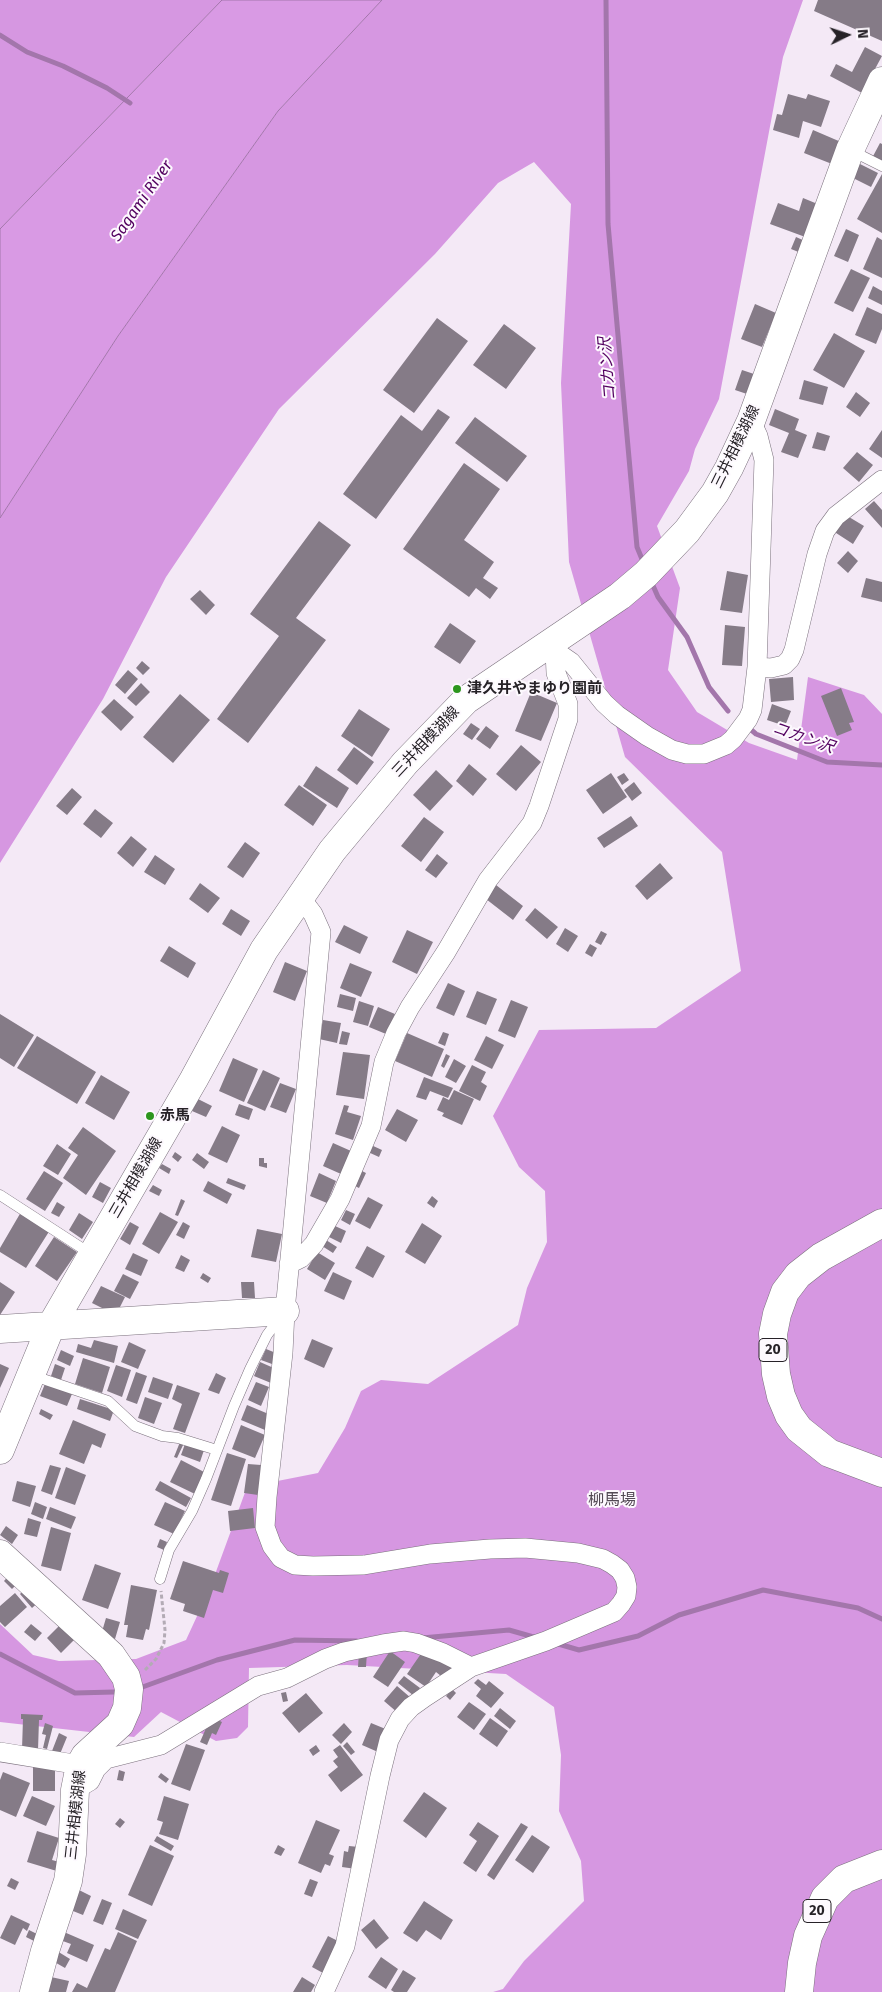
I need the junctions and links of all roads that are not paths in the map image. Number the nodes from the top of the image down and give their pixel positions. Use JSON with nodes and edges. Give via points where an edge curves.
{"nodes":[{"id":1,"x":882,"y":81,"type":"edge"},
{"id":2,"x":850,"y":150,"type":"junction"},
{"id":3,"x":882,"y":166,"type":"edge"},
{"id":4,"x":745,"y":433,"type":"junction"},
{"id":5,"x":882,"y":480,"type":"edge"},
{"id":6,"x":552,"y":647,"type":"junction"},
{"id":7,"x":757,"y":667,"type":"junction"},
{"id":8,"x":300,"y":897,"type":"junction"},
{"id":9,"x":0,"y":1194,"type":"edge"},
{"id":10,"x":882,"y":1223,"type":"edge"},
{"id":11,"x":92,"y":1254,"type":"junction"},
{"id":12,"x":289,"y":1264,"type":"junction"},
{"id":13,"x":285,"y":1311,"type":"junction"},
{"id":14,"x":51,"y":1326,"type":"junction"},
{"id":15,"x":0,"y":1329,"type":"edge"},
{"id":16,"x":31,"y":1375,"type":"junction"},
{"id":17,"x":0,"y":1450,"type":"edge"},
{"id":18,"x":217,"y":1450,"type":"junction"},
{"id":19,"x":882,"y":1473,"type":"edge"},
{"id":20,"x":0,"y":1554,"type":"edge"},
{"id":21,"x":160,"y":1579,"type":"road end"},
{"id":22,"x":471,"y":1667,"type":"junction"},
{"id":23,"x":0,"y":1752,"type":"edge"},
{"id":24,"x":77,"y":1778,"type":"junction"},
{"id":25,"x":882,"y":1864,"type":"edge"},
{"id":26,"x":34,"y":1992,"type":"edge"},
{"id":27,"x":324,"y":1992,"type":"edge"},
{"id":28,"x":799,"y":1992,"type":"edge"}],
"edges":[{"from":1,"to":2,"type":"main road","name":"三井相模湖線"},
{"from":2,"to":3,"type":"lane"},
{"from":2,"to":4,"type":"main road","name":"三井相模湖線"},
{"from":4,"to":6,"type":"main road","name":"三井相模湖線","via":[[729,468],[672,549],[620,596],[577,625]]},
{"from":4,"to":7,"type":"street","via":[[758,436],[764,460]]},
{"from":5,"to":7,"type":"street","via":[[836,516],[825,531],[790,659],[784,665]]},
{"from":6,"to":7,"type":"street","via":[[571,662],[604,703],[630,725],[672,750],[687,754],[704,754],[733,739],[752,710]]},
{"from":6,"to":8,"type":"main road","name":"三井相模湖線","via":[[466,700],[441,724],[332,851]]},
{"from":6,"to":12,"type":"street","via":[[556,673],[568,704],[568,720],[540,806],[532,823],[488,880],[410,1007],[384,1062],[371,1126],[340,1200],[314,1244],[301,1258]]},
{"from":8,"to":11,"type":"main road","name":"三井相模湖線","via":[[264,950],[194,1079]]},
{"from":8,"to":12,"type":"street","via":[[314,914],[321,932]]},
{"from":9,"to":11,"type":"lane"},
{"from":10,"to":19,"type":"main road","number":"20","via":[[821,1257],[798,1275],[785,1292],[773,1334],[780,1396],[799,1429],[829,1453]]},
{"from":11,"to":14,"type":"main road","name":"三井相模湖線"},
{"from":12,"to":13,"type":"street"},
{"from":13,"to":14,"type":"main road"},
{"from":13,"to":18,"type":"lane","via":[[267,1335],[250,1369]]},
{"from":13,"to":22,"type":"street","via":[[265,1527],[281,1558],[295,1565],[344,1566],[490,1549],[543,1549],[578,1552],[603,1559],[620,1570],[625,1578],[626,1596],[614,1612],[546,1642]]},
{"from":14,"to":15,"type":"main road"},
{"from":14,"to":16,"type":"main road","name":"三井相模湖線"},
{"from":16,"to":17,"type":"main road","name":"三井相模湖線"},
{"from":16,"to":18,"type":"lane","via":[[108,1401],[141,1429]]},
{"from":18,"to":21,"type":"lane","via":[[192,1511],[169,1550]]},
{"from":20,"to":24,"type":"main road","name":"三井相模湖線","via":[[111,1655],[126,1677],[129,1695],[124,1716],[120,1724],[85,1756]]},
{"from":22,"to":24,"type":"street","via":[[416,1642],[383,1644],[344,1652],[287,1678],[258,1686],[161,1745],[106,1759],[96,1768],[90,1781]]},
{"from":22,"to":27,"type":"street","via":[[411,1707],[389,1740],[345,1946]]},
{"from":23,"to":24,"type":"street"},
{"from":24,"to":26,"type":"main road","name":"三井相模湖線","via":[[68,1881]]},
{"from":25,"to":28,"type":"main road","number":"20","via":[[844,1879],[825,1898],[808,1936]]}]}
